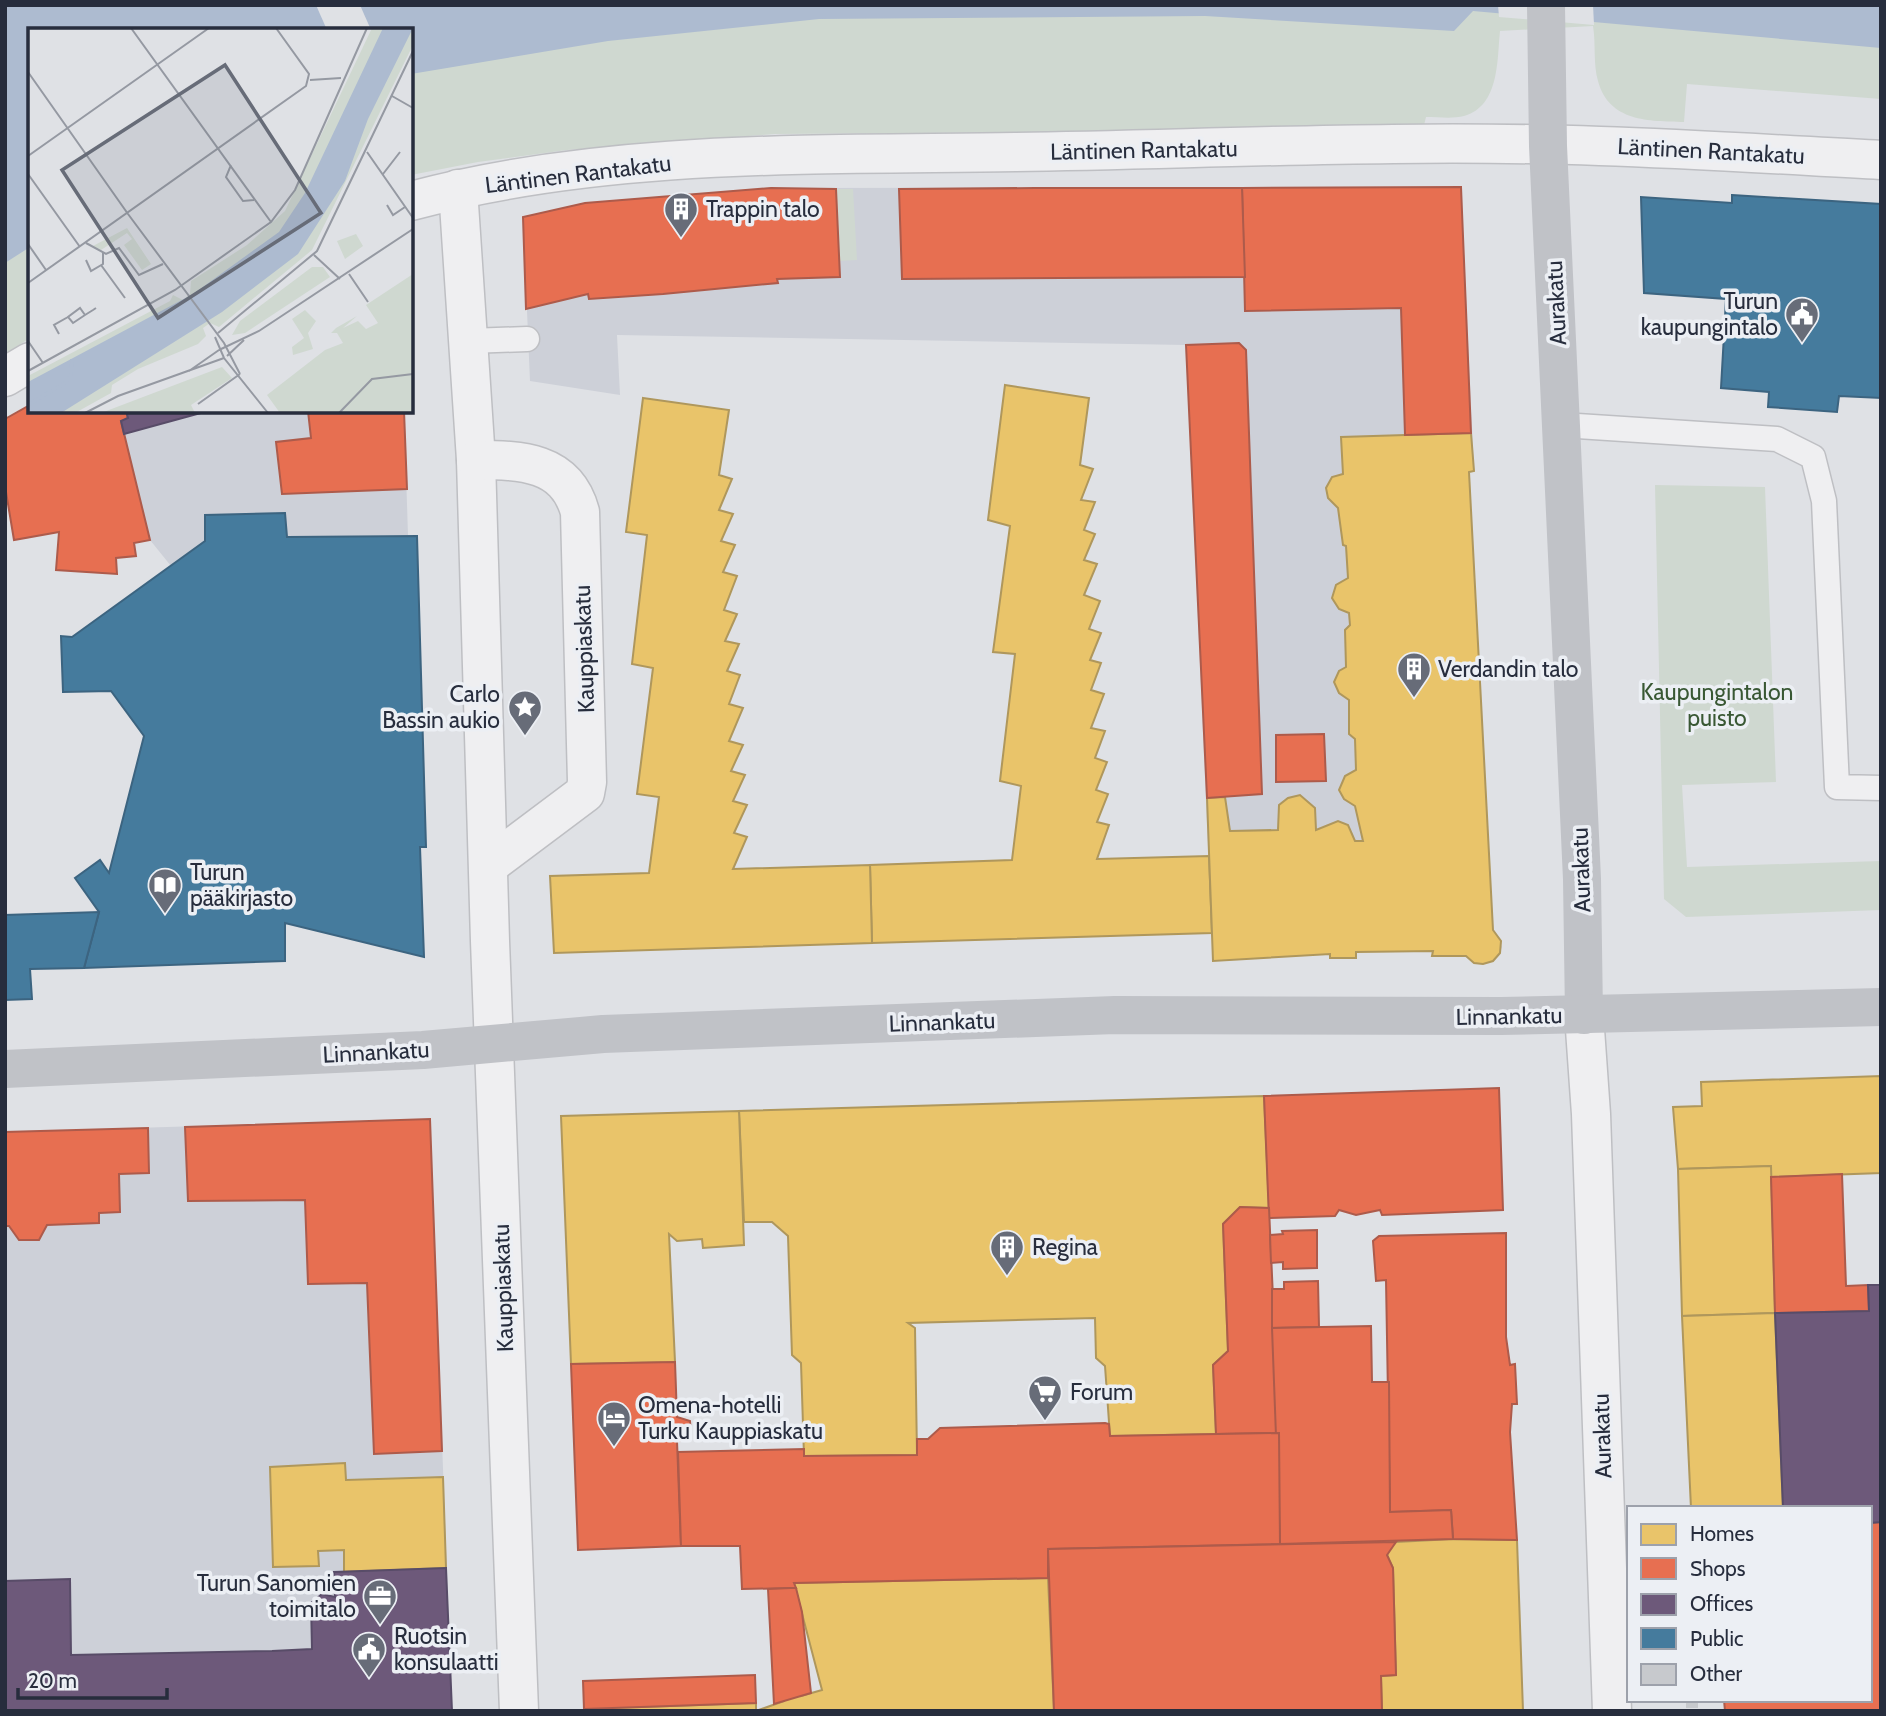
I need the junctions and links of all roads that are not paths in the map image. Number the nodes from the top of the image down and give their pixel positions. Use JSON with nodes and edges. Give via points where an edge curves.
{"nodes":[{"id":1,"x":1546,"y":17,"type":"edge"},
{"id":2,"x":1548,"y":146,"type":"junction"},
{"id":3,"x":1881,"y":160,"type":"edge"},
{"id":4,"x":458,"y":189,"type":"junction"},
{"id":5,"x":413,"y":200,"type":"edge"},
{"id":6,"x":527,"y":339,"type":"dead end"},
{"id":7,"x":469,"y":341,"type":"junction"},
{"id":8,"x":28,"y":363,"type":"edge"},
{"id":9,"x":5,"y":377,"type":"edge"},
{"id":10,"x":1562,"y":425,"type":"junction"},
{"id":11,"x":476,"y":460,"type":"junction"},
{"id":12,"x":1881,"y":788,"type":"edge"},
{"id":13,"x":489,"y":865,"type":"junction"},
{"id":14,"x":1881,"y":1007,"type":"edge"},
{"id":15,"x":1584,"y":1014,"type":"junction"},
{"id":16,"x":494,"y":1044,"type":"junction"},
{"id":17,"x":5,"y":1069,"type":"edge"},
{"id":18,"x":519,"y":1711,"type":"edge"},
{"id":19,"x":1612,"y":1711,"type":"edge"}],
"edges":[{"from":1,"to":2,"type":"main road","name":"Aurakatu"},
{"from":2,"to":3,"type":"street","name":"Läntinen Rantakatu"},
{"from":2,"to":4,"type":"street","name":"Läntinen Rantakatu","via":[[1377,145],[712,160],[536,175]]},
{"from":2,"to":10,"type":"main road","name":"Aurakatu"},
{"from":4,"to":5,"type":"street","name":"Läntinen Rantakatu"},
{"from":4,"to":7,"type":"street","name":"Kauppiaskatu"},
{"from":6,"to":7,"type":"lane"},
{"from":7,"to":11,"type":"street","name":"Kauppiaskatu"},
{"from":8,"to":9,"type":"street"},
{"from":10,"to":12,"type":"lane","via":[[1777,439],[1813,457],[1824,501],[1837,787]]},
{"from":10,"to":15,"type":"main road","name":"Aurakatu"},
{"from":11,"to":13,"type":"street","name":"Kauppiaskatu"},
{"from":11,"to":13,"type":"street","name":"Kauppiaskatu","via":[[514,460],[543,468],[572,490],[580,513],[585,793]]},
{"from":13,"to":16,"type":"street","name":"Kauppiaskatu"},
{"from":14,"to":15,"type":"main road","name":"Linnankatu"},
{"from":15,"to":16,"type":"main road","name":"Linnankatu","via":[[1115,1015],[603,1034]]},
{"from":15,"to":19,"type":"street","name":"Aurakatu"},
{"from":16,"to":17,"type":"main road","name":"Linnankatu"},
{"from":16,"to":18,"type":"street","name":"Kauppiaskatu"}]}
